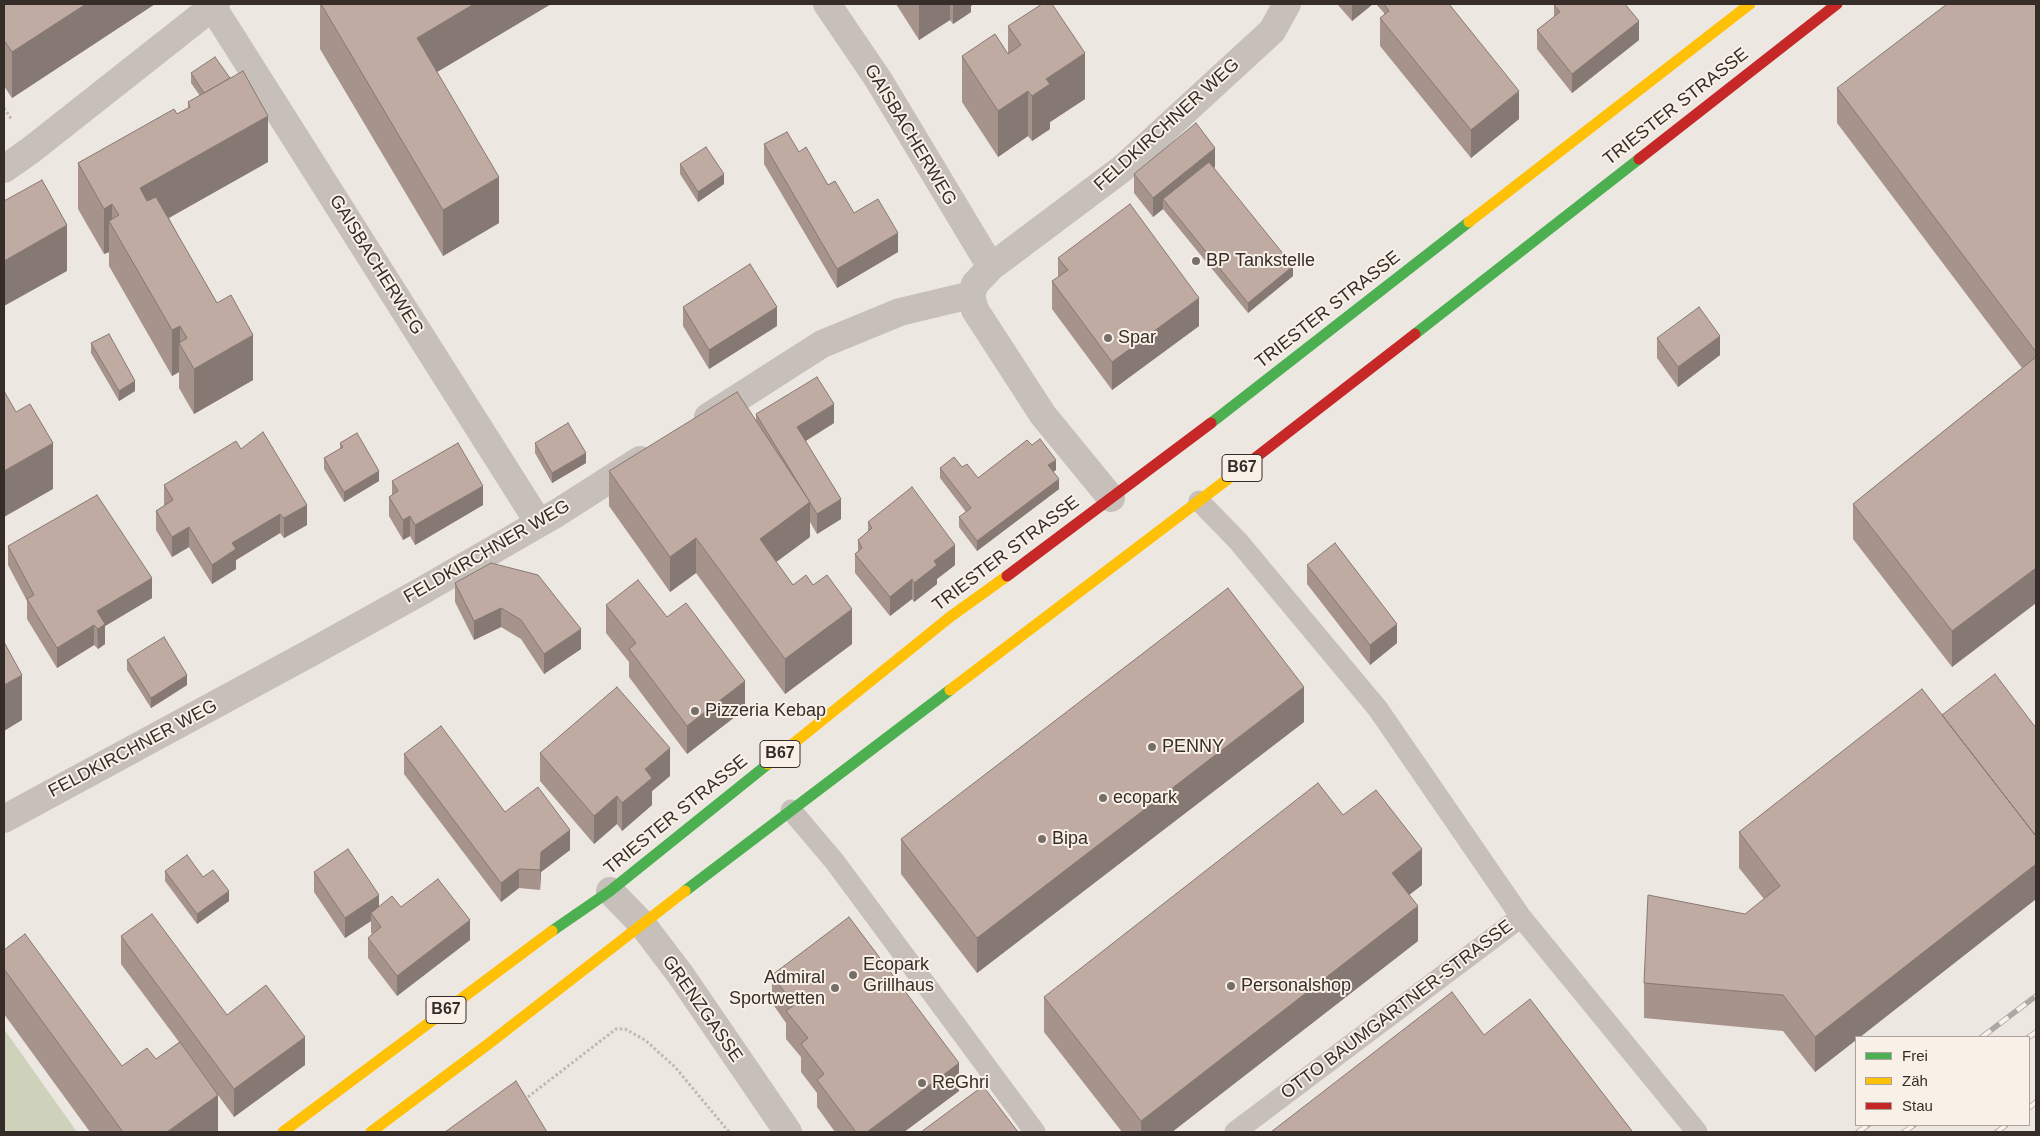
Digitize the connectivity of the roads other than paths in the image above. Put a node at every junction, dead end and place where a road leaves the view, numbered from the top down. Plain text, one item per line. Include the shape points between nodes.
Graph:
1 (827, 4) edge
2 (1287, 4) edge
3 (1750, 4) edge
4 (1836, 4) edge
5 (214, 5) edge
6 (4, 168) edge
7 (992, 267) junction
8 (971, 295) junction
9 (690, 428) edge
10 (665, 444) edge
11 (1111, 498) junction
12 (1199, 501) junction
13 (539, 523) junction
14 (791, 810) junction
15 (4, 819) edge
16 (610, 891) junction
17 (1521, 917) junction
18 (642, 924) junction
19 (283, 1132) edge
20 (371, 1132) edge
21 (788, 1132) edge
22 (1035, 1132) edge
23 (1235, 1132) edge
24 (1697, 1132) edge

1 - 7 street, GAISBACHERWEG via 878,80
2 - 7 street, FELDKIRCHNER WEG via 1272,31 1123,168
3 - 11 main road, TRIESTER STRASSE / B67
4 - 12 main road, TRIESTER STRASSE / B67
5 - 6 street, GAISBACHERWEG
5 - 13 street, GAISBACHERWEG
7 - 8 street, FELDKIRCHNER WEG via 975,284
8 - 9 street via 900,312 822,344
8 - 11 street via 975,310 1043,415
10 - 13 street, FELDKIRCHNER WEG
11 - 16 main road, TRIESTER STRASSE / B67 via 950,617
12 - 14 main road, TRIESTER STRASSE / B67
12 - 17 lane, OTTO BAUMGARTNER-STRASSE via 1238,541 1378,709
13 - 15 street, FELDKIRCHNER WEG via 312,652
14 - 18 main road, TRIESTER STRASSE / B67
14 - 22 lane via 835,862
16 - 18 street, GRENZGASSE
16 - 19 main road, TRIESTER STRASSE / B67 via 546,935
17 - 23 lane, OTTO BAUMGARTNER-STRASSE
17 - 24 lane
18 - 20 main road, TRIESTER STRASSE / B67
18 - 21 street, GRENZGASSE

